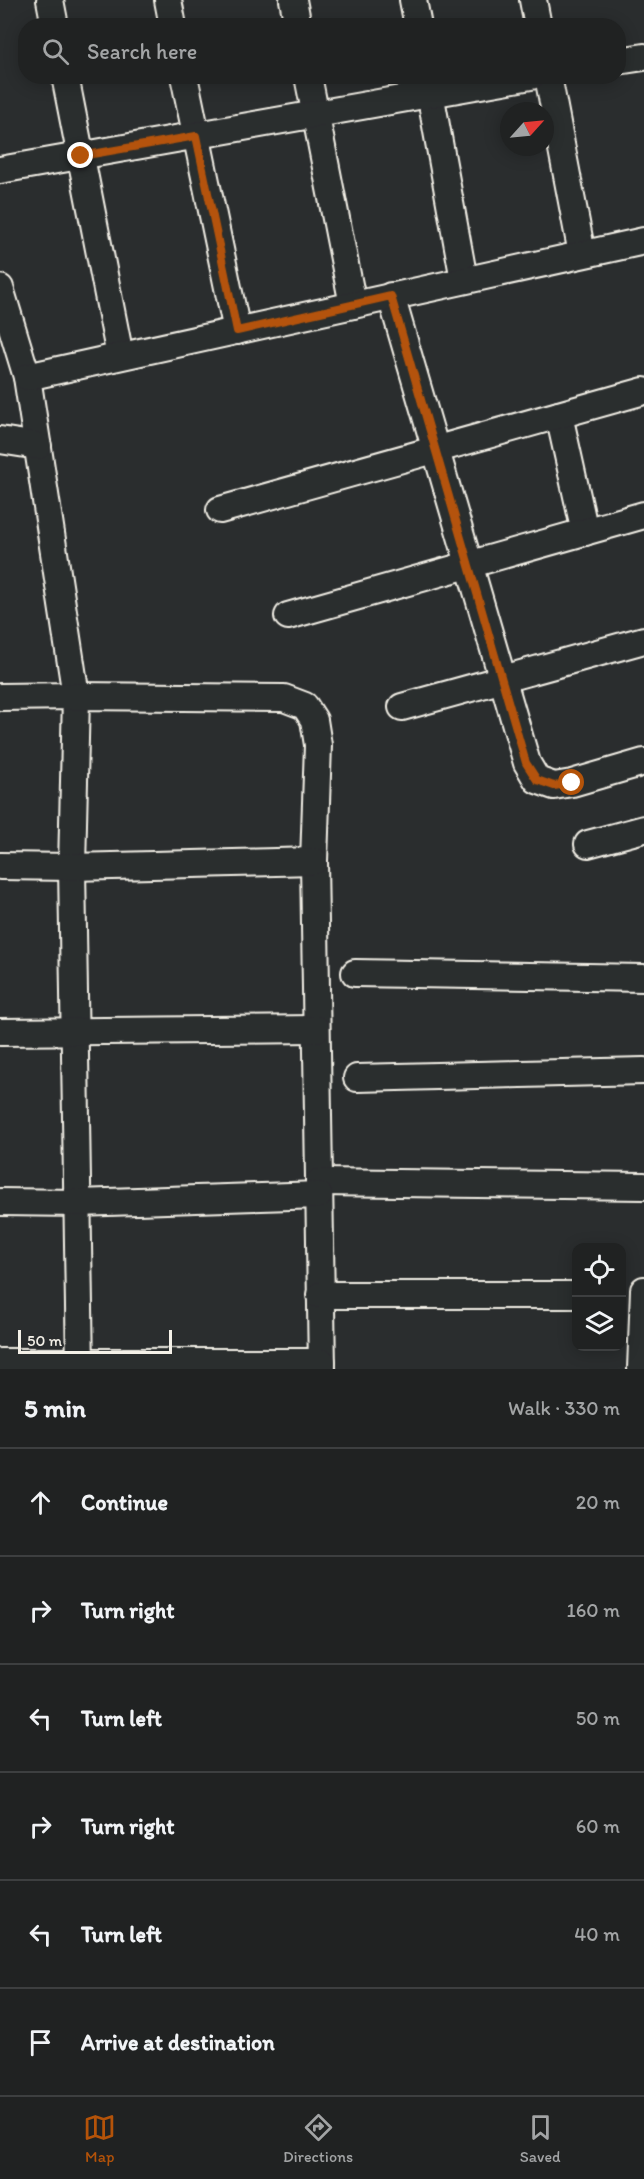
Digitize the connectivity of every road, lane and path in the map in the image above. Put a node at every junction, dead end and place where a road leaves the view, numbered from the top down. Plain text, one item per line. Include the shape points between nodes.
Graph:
1 (50, 0) edge
2 (168, 0) edge
3 (293, 0) edge
4 (413, 0) edge
5 (533, 0) edge
6 (53, 18) edge
7 (171, 18) edge
8 (296, 18) edge
9 (416, 18) edge
10 (536, 18) edge
11 (644, 57) edge
12 (626, 60) edge
13 (67, 84) edge
14 (186, 84) edge
15 (310, 84) edge
16 (550, 84) edge
17 (429, 85) edge
18 (316, 115) junction
19 (196, 136) junction
20 (81, 156) junction
21 (0, 170) edge
22 (644, 241) edge
23 (582, 254) junction
24 (464, 280) junction
25 (0, 288) edge
26 (391, 296) junction
27 (354, 305) junction
28 (237, 331) junction
29 (120, 356) junction
30 (27, 377) junction
31 (644, 391) edge
32 (559, 415) junction
33 (0, 440) edge
34 (38, 446) junction
35 (436, 449) junction
36 (220, 510) dead end
37 (644, 515) edge
38 (585, 532) junction
39 (469, 565) junction
40 (288, 616) dead end
41 (644, 640) edge
42 (502, 679) junction
43 (76, 696) junction
44 (0, 697) edge
45 (402, 707) dead end
46 (644, 762) edge
47 (644, 829) edge
48 (588, 844) dead end
49 (314, 861) junction
50 (0, 866) edge
51 (72, 867) junction
52 (355, 973) dead end
53 (644, 978) edge
54 (316, 1029) junction
55 (0, 1032) edge
56 (74, 1032) junction
57 (644, 1071) edge
58 (357, 1078) dead end
59 (644, 1186) edge
60 (319, 1189) junction
61 (0, 1202) edge
62 (78, 1203) junction
63 (636, 1294) edge
64 (320, 1295) junction
65 (572, 1295) edge
66 (0, 1362) edge
67 (80, 1365) edge
68 (322, 1366) edge
69 (641, 1369) edge

1 - 6 street
2 - 7 street
3 - 8 street
4 - 9 street
5 - 10 street
11 - 12 street
13 - 20 street
14 - 19 street
15 - 18 street
16 - 23 street
17 - 18 street
17 - 24 street
18 - 19 street
18 - 27 street
19 - 20 street
19 - 28 street
20 - 21 street
20 - 29 street
22 - 23 street
23 - 24 street
24 - 26 street
25 - 30 street
26 - 27 street
26 - 35 street
27 - 28 street
28 - 29 street
29 - 30 street
30 - 34 street
31 - 32 street
32 - 35 street
32 - 38 street
33 - 34 street
34 - 43 street
35 - 36 street
35 - 39 street
37 - 38 street
38 - 39 street
39 - 40 street
39 - 42 street
41 - 42 street
42 - 45 street
42 - 46 street via 526,763 537,780 554,786 572,783
43 - 44 street
43 - 49 street via 284,698 304,706 314,720 318,745
43 - 51 street
47 - 48 street
49 - 51 street
49 - 54 street
50 - 51 street
51 - 56 street
52 - 53 street
54 - 56 street
54 - 60 street
55 - 56 street
56 - 62 street
57 - 58 street
59 - 60 street
60 - 62 street
60 - 64 street
61 - 62 street
62 - 67 street
63 - 69 street
64 - 65 street
64 - 68 street
66 - 67 street
67 - 68 street

